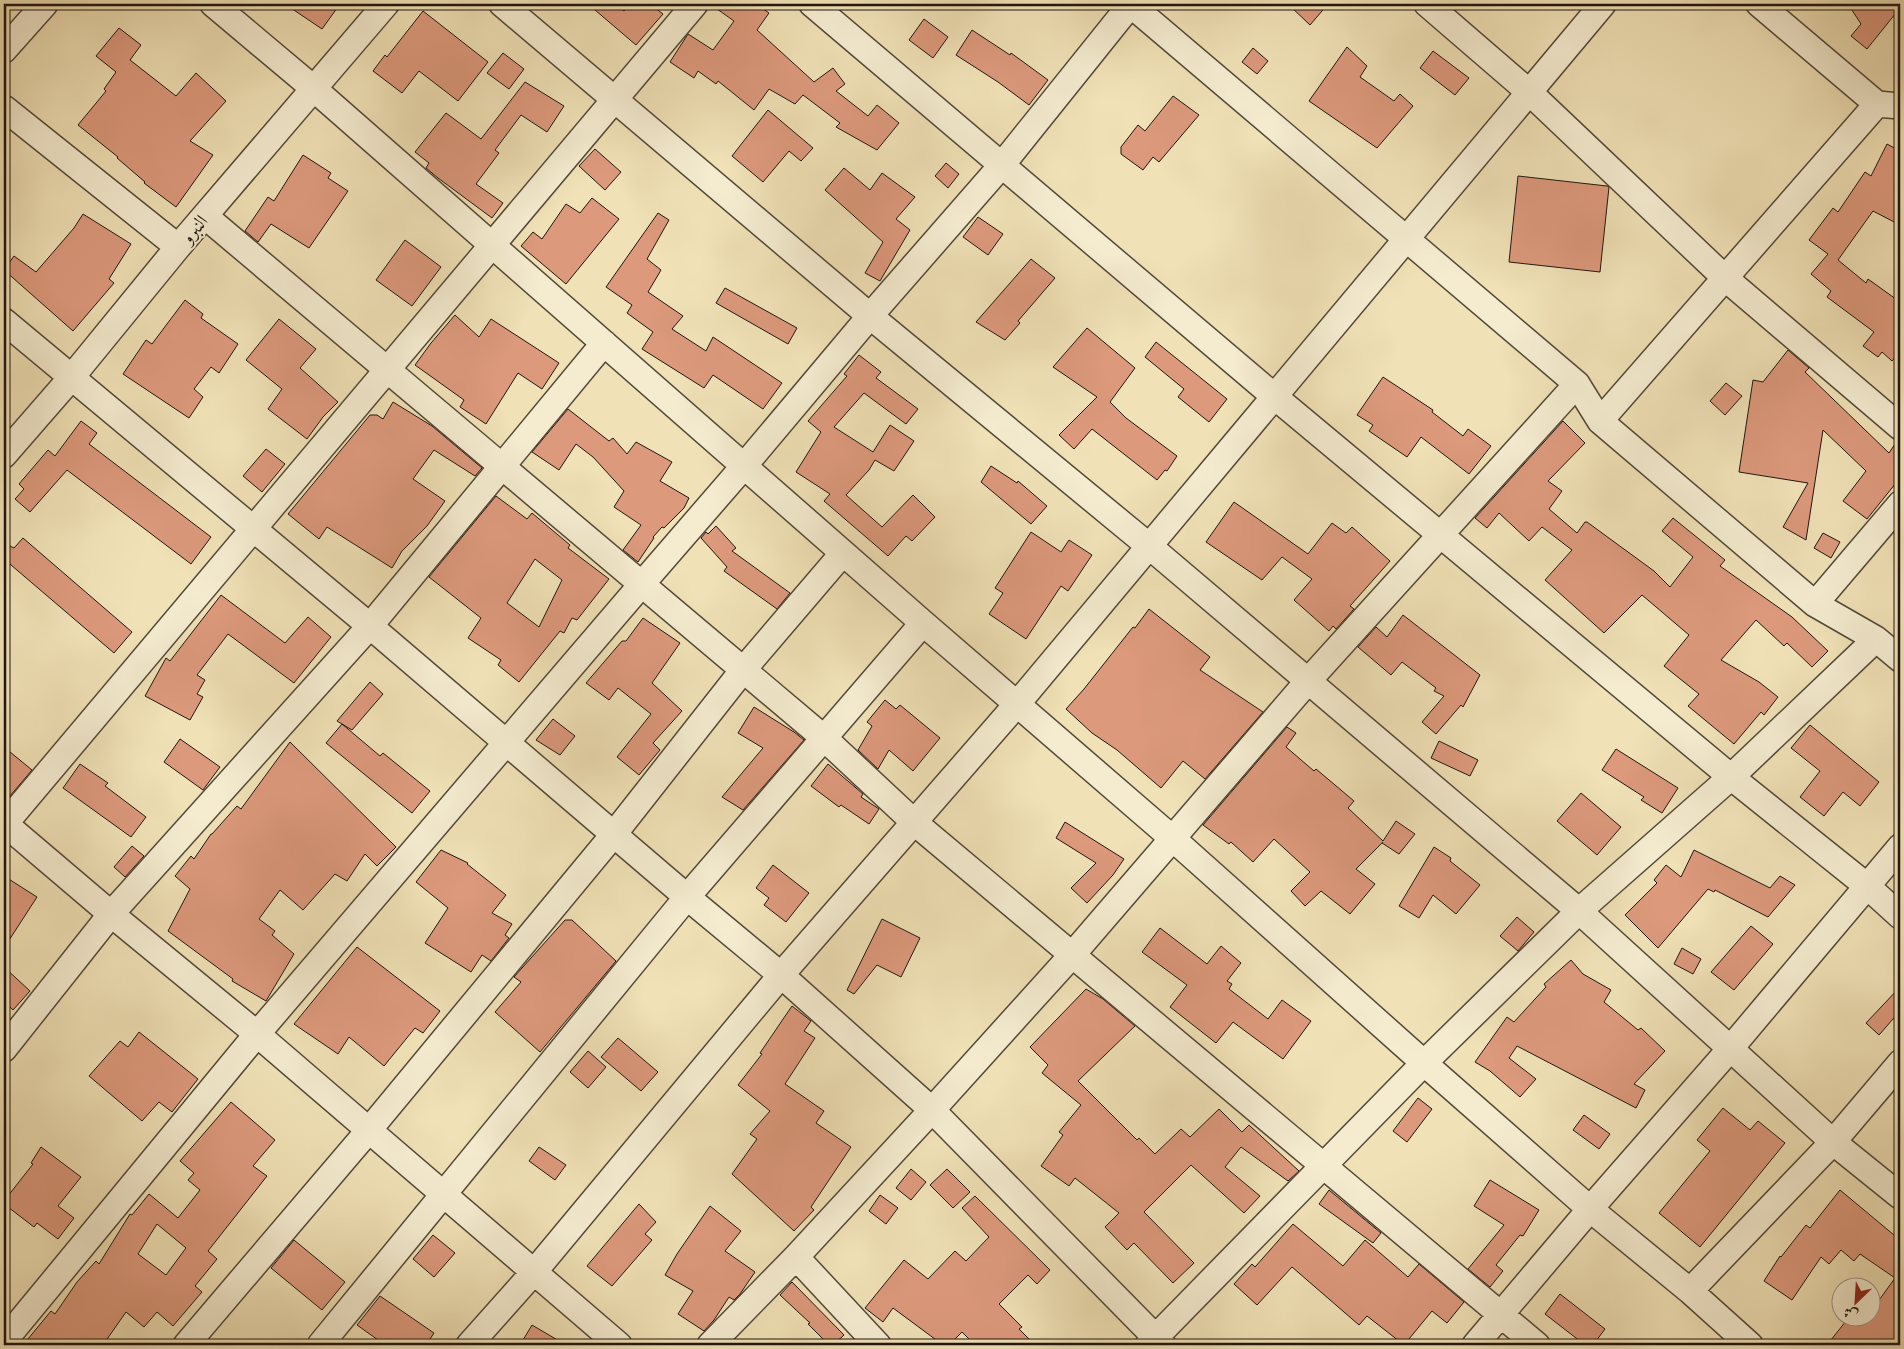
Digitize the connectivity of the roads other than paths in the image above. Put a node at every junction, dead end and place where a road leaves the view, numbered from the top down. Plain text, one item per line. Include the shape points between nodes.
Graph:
1 (45, 4) edge
2 (213, 4) edge
3 (386, 4) edge
4 (502, 4) edge
5 (695, 4) edge
6 (812, 4) edge
7 (1131, 4) edge
8 (1426, 4) edge
9 (1603, 4) edge
10 (1760, 4) edge
11 (4, 50) edge
12 (313, 88) junction
13 (1529, 92) junction
14 (615, 99) junction
15 (1889, 105) edge
16 (4, 108) edge
17 (1001, 166) junction
18 (205, 216) junction
19 (1408, 239) junction
20 (492, 245) junction
21 (178, 247) junction
22 (1725, 278) junction
23 (870, 316) junction
24 (4, 321) edge
25 (604, 343) junction
26 (387, 370) junction
27 (71, 378) junction
28 (1577, 384) junction
29 (1275, 397) junction
30 (1600, 421) junction
31 (1900, 427) edge
32 (4, 456) edge
33 (502, 466) junction
34 (744, 466) junction
35 (1900, 504) edge
36 (254, 528) junction
37 (1441, 535) junction
38 (1149, 546) junction
39 (843, 552) junction
40 (641, 584) junction
41 (1815, 604) junction
42 (923, 623) junction
43 (370, 626) junction
44 (1876, 639) junction
45 (1900, 659) edge
46 (743, 670) junction
47 (1308, 681) junction
48 (1017, 704) junction
49 (824, 738) junction
50 (507, 743) junction
51 (1731, 777) junction
52 (915, 823) junction
53 (4, 824) edge
54 (614, 834) junction
55 (1172, 838) junction
56 (1900, 846) edge
57 (1866, 886) junction
58 (687, 898) junction
59 (1579, 911) junction
60 (111, 914) junction
61 (1900, 916) edge
62 (1073, 954) junction
63 (781, 975) junction
64 (257, 1034) junction
65 (4, 1049) edge
66 (1730, 1049) junction
67 (1424, 1063) junction
68 (1900, 1063) edge
69 (932, 1110) junction
70 (369, 1130) junction
71 (1833, 1142) junction
72 (1324, 1165) junction
73 (444, 1196) junction
74 (1900, 1196) edge
75 (1590, 1209) junction
76 (796, 1258) junction
77 (534, 1272) junction
78 (1690, 1292) junction
79 (1502, 1315) junction
80 (4, 1341) edge
81 (1735, 1341) edge
82 (1155, 1343) edge
83 (186, 1345) edge
84 (320, 1345) edge
85 (469, 1345) edge
86 (619, 1345) edge
87 (710, 1345) edge
88 (878, 1345) edge
89 (1475, 1345) edge
90 (1537, 1345) edge

1 - 11 street
2 - 12 street
3 - 12 street, النبرو
4 - 14 street
5 - 14 street
6 - 17 street
7 - 17 street
7 - 19 street
8 - 13 street
9 - 13 street
10 - 15 street
12 - 18 street, النبرو
12 - 20 street
13 - 19 street
13 - 22 street
14 - 20 street
14 - 23 street
15 - 22 street
16 - 21 street
17 - 23 street
17 - 29 street
18 - 21 street, النبرو
18 - 26 street
19 - 28 street
19 - 29 street
20 - 25 street
20 - 26 street
21 - 27 street, النبرو
22 - 30 street
22 - 31 street
23 - 34 street
23 - 38 street
24 - 27 street
25 - 33 street
25 - 34 street
26 - 33 street
26 - 36 street
27 - 32 street, النبرو
27 - 36 street
28 - 30 street
28 - 37 street
29 - 37 street
29 - 38 street
30 - 41 street
33 - 40 street
33 - 43 street
34 - 39 street
34 - 40 street
35 - 41 street
36 - 43 street
36 - 53 street
37 - 47 street
37 - 51 street
38 - 47 street
38 - 48 street
39 - 42 street
39 - 46 street
40 - 46 street
40 - 50 street
41 - 44 street
42 - 48 street
42 - 49 street
43 - 50 street
43 - 60 street
44 - 45 street
44 - 51 street
46 - 49 street
46 - 54 street
47 - 55 street
47 - 59 street
48 - 52 street
48 - 55 street
49 - 52 street
49 - 58 street
50 - 54 street
50 - 64 street
51 - 57 street
51 - 59 street
52 - 62 street
52 - 63 street
53 - 60 street
54 - 58 street
54 - 70 street
55 - 62 street
55 - 67 street
56 - 57 street
57 - 61 street
57 - 66 street
58 - 63 street
58 - 73 street
59 - 66 street
59 - 67 street
60 - 64 street
60 - 65 street
62 - 69 street
62 - 72 street
63 - 69 street
63 - 77 street
64 - 70 street
64 - 80 street
66 - 71 street
66 - 75 street
67 - 72 street
67 - 75 street
68 - 71 street
69 - 76 street
69 - 82 street
70 - 73 street
70 - 83 street
71 - 74 street
71 - 78 street
72 - 79 street
72 - 82 street
73 - 77 street
73 - 84 street
75 - 78 street
75 - 79 street
76 - 87 street
76 - 88 street
77 - 85 street
77 - 86 street
78 - 81 street
79 - 89 street
79 - 90 street

